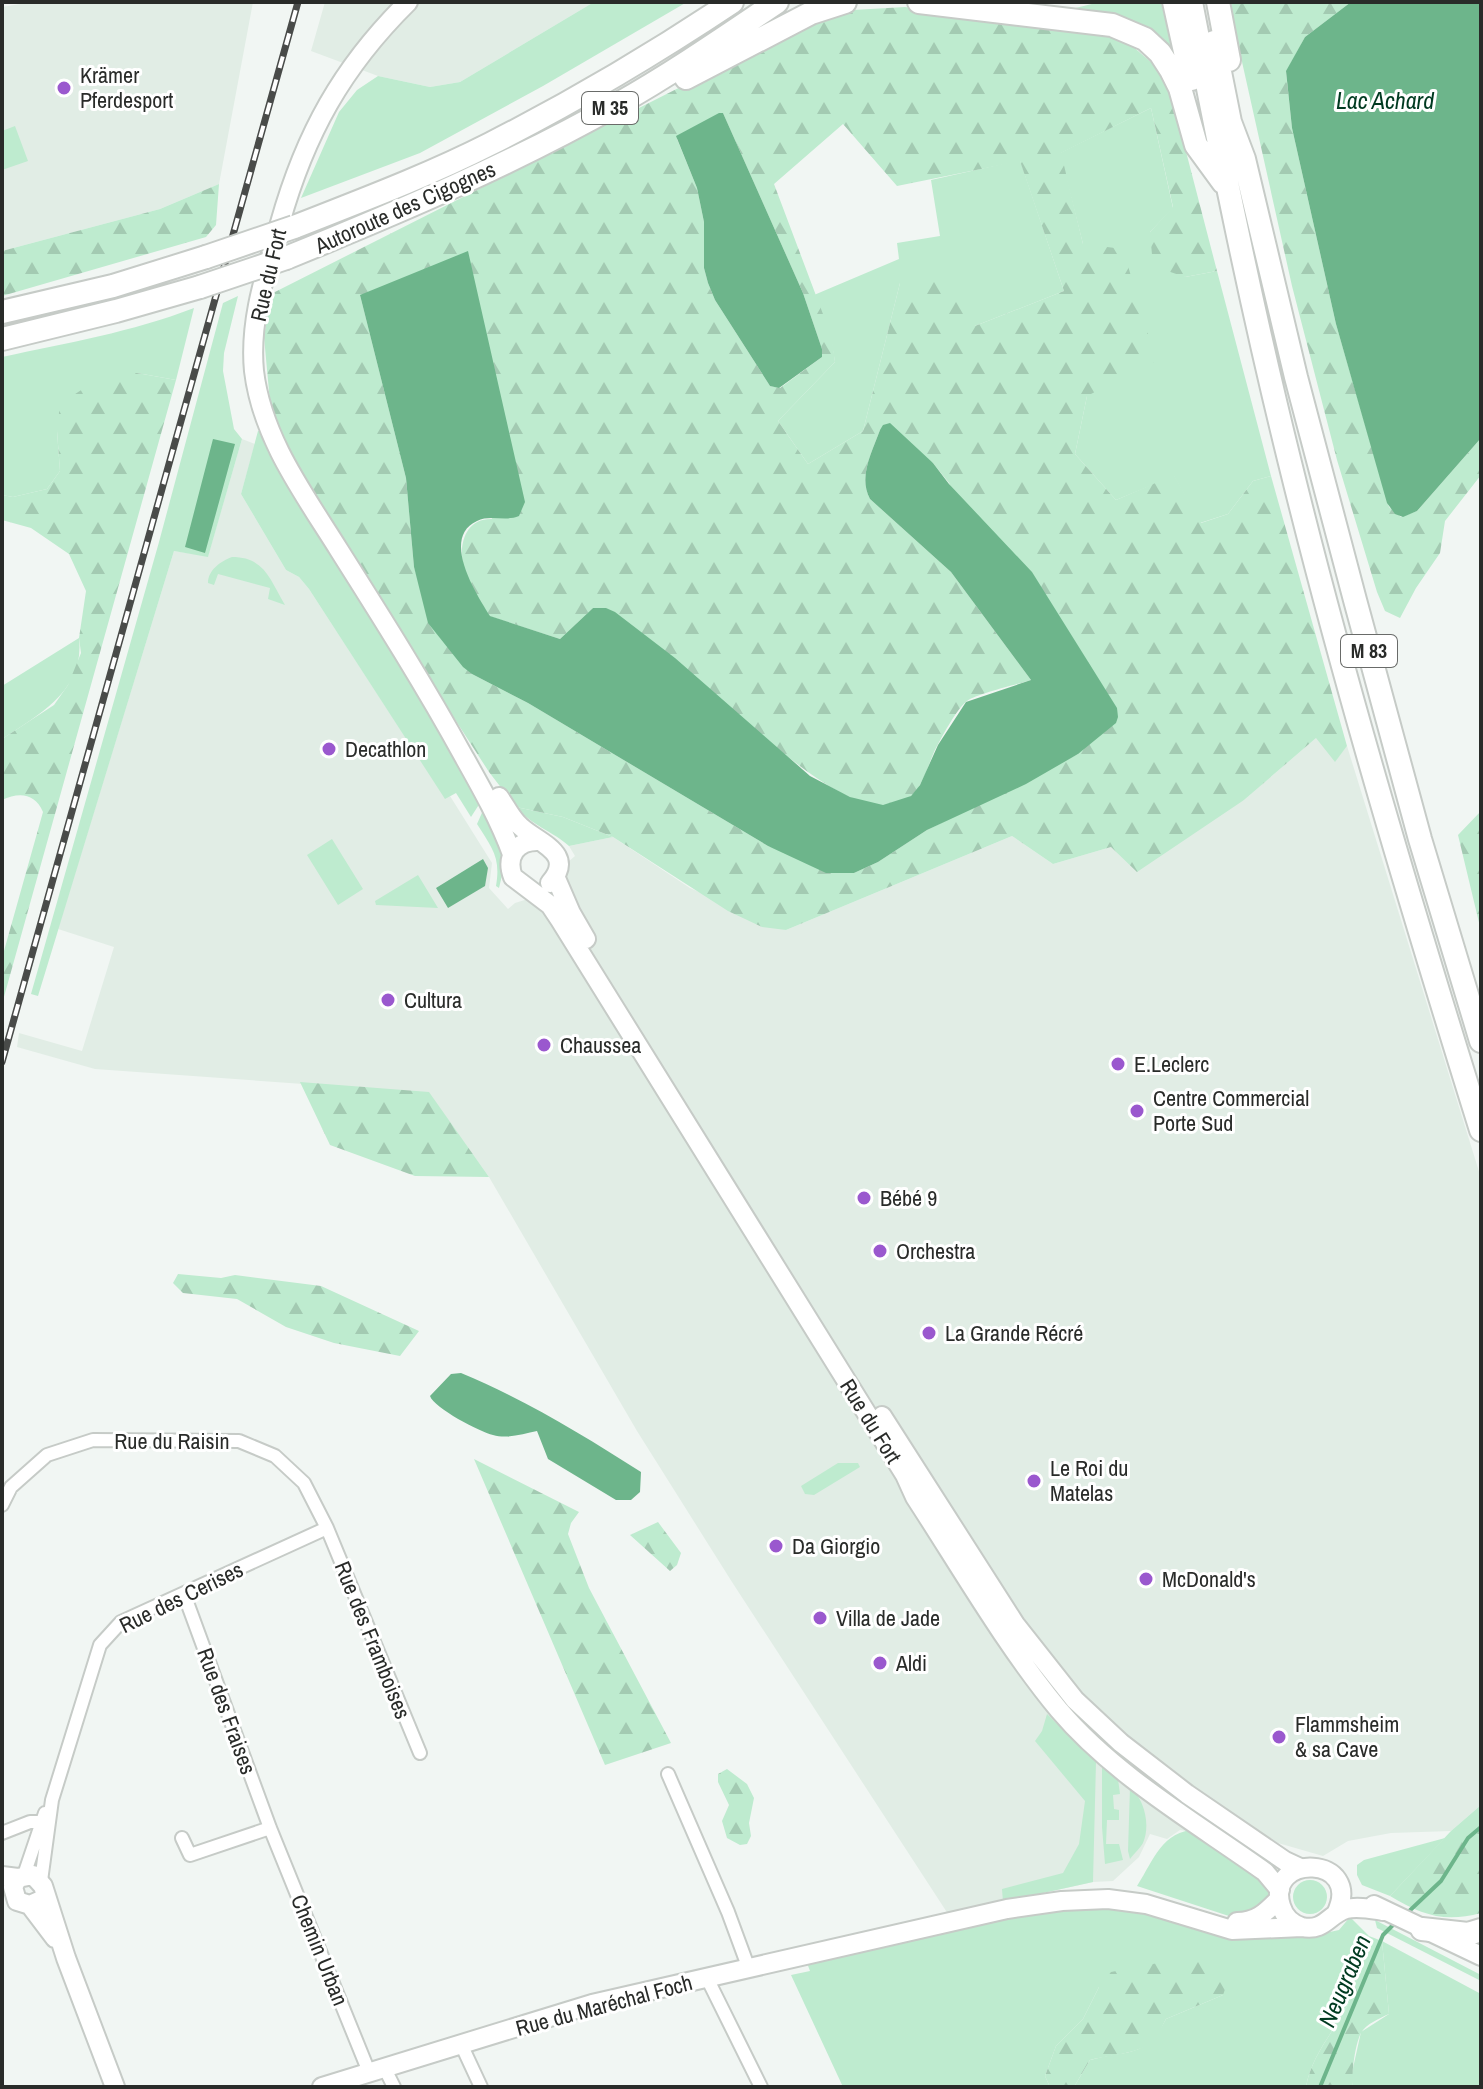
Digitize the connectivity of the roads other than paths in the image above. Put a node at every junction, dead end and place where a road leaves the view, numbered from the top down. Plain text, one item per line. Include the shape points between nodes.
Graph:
1 (408, 2) edge
2 (732, 2) edge
3 (777, 2) edge
4 (845, 2) edge
5 (919, 2) edge
6 (1174, 2) edge
7 (1191, 2) edge
8 (1206, 2) edge
9 (1218, 2) edge
10 (1244, 159) junction
11 (1210, 167) junction
12 (1227, 186) junction
13 (433, 197) junction
14 (2, 312) edge
15 (2, 339) edge
16 (448, 727) junction
17 (539, 841) junction
18 (512, 854) junction
19 (555, 876) junction
20 (532, 889) junction
21 (1481, 1041) edge
22 (1481, 1130) edge
23 (2, 1505) edge
24 (327, 1528) junction
25 (184, 1594) junction
26 (420, 1753) dead end
27 (668, 1774) dead end
28 (52, 1800) junction
29 (41, 1822) junction
30 (270, 1828) junction
31 (2, 1833) edge
32 (182, 1838) dead end
33 (1300, 1868) junction
34 (22, 1886) edge
35 (1340, 1886) junction
36 (1280, 1894) junction
37 (1007, 1909) junction
38 (1383, 1911) junction
39 (1336, 1914) junction
40 (1415, 1926) junction
41 (1302, 1927) junction
42 (1481, 1930) edge
43 (1481, 1956) edge
44 (1481, 1966) edge
45 (749, 1969) junction
46 (707, 1978) junction
47 (461, 2044) junction
48 (377, 2069) junction
49 (115, 2087) edge
50 (322, 2087) edge
51 (394, 2087) edge
52 (481, 2087) edge
53 (761, 2087) edge

1 - 16 main road, Rue du Fort via 337,87 301,159 261,289 254,363 264,417 293,477
2 - 14 highway, Autoroute des Cigognes / M 35, bridge via 588,91 489,145 388,190 206,257
3 - 13 highway, Autoroute des Cigognes / M 35 via 619,103
4 - 13 highway via 798,19 474,189
5 - 11 highway via 1112,25 1145,39 1171,70 1196,145
6 - 11 highway
7 - 12 highway
8 - 10 highway via 1230,122
9 - 10 highway
10 - 21 highway, M 83 via 1359,615
11 - 12 highway
12 - 22 highway, M 83 via 1324,596
13 - 15 highway, Autoroute des Cigognes / M 35, bridge via 200,287
16 - 17 main road, Rue du Fort via 517,824
16 - 18 main road, Rue du Fort via 492,805
17 - 18 main road via 523,843
17 - 19 main road, Rue du Fort via 557,856
18 - 20 main road, Rue du Fort via 513,877
19 - 20 main road via 546,886
19 - 33 main road, Rue du Fort via 604,968 1015,1624 1075,1700 1121,1743
20 - 36 main road, Rue du Fort via 560,920 915,1497 1060,1711 1107,1757 1265,1872
23 - 24 street, Rue du Raisin via 11,1487 47,1455 93,1440 239,1441 275,1456 304,1483
24 - 25 street, Rue des Cerises
24 - 26 street, Rue des Framboises
25 - 28 street, Rue des Cerises via 121,1622 100,1645
25 - 30 street, Rue des Fraises
27 - 45 street
28 - 29 street, Rue des Cerises
28 - 34 street, Rue des Cerises
29 - 31 street
29 - 34 street, Rue des Cerises
30 - 32 street via 190,1855
30 - 48 street, Chemin Urban
33 - 35 main road, Rue du Fort via 1328,1871
33 - 36 main road via 1284,1880
34 - 49 main road via 60,1933
35 - 38 main road, Rue du Fort
35 - 39 main road
36 - 37 main road, Rue du Maréchal Foch via 1260,1917 1240,1923 1116,1887 1077,1888
36 - 41 main road, Rue du Fort via 1286,1916
37 - 41 main road, Rue du Maréchal Foch via 1108,1899 1232,1930
37 - 45 main road, Rue du Maréchal Foch
38 - 39 main road, Rue du Fort via 1354,1908
38 - 40 main road, Rue du Fort
39 - 41 main road, Rue du Fort via 1321,1926
40 - 42 highway via 1468,1934
40 - 43 main road, Rue du Fort
40 - 44 main road, Rue du Fort
45 - 46 main road, Rue du Maréchal Foch
46 - 47 main road, Rue du Maréchal Foch via 592,2004
46 - 53 street
47 - 48 main road, Rue du Maréchal Foch
47 - 52 street
48 - 50 main road, Rue du Maréchal Foch
48 - 51 street, Chemin Urban

